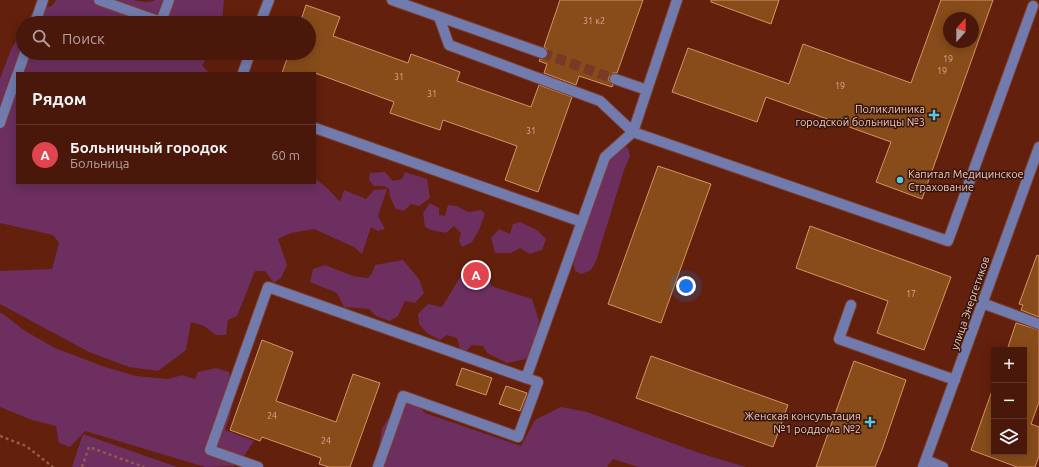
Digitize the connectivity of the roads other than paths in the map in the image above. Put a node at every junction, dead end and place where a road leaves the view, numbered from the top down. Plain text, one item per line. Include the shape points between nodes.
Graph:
1 (44, 0) edge
2 (99, 0) edge
3 (168, 0) edge
4 (269, 0) edge
5 (392, 0) edge
6 (677, 0) edge
7 (1033, 6) dead end
8 (38, 16) edge
9 (144, 16) edge
10 (163, 16) edge
11 (263, 16) edge
12 (440, 17) junction
13 (542, 53) tunnel mouth
14 (22, 60) edge
15 (248, 60) edge
16 (18, 72) edge
17 (243, 72) edge
18 (16, 77) edge
19 (615, 79) tunnel mouth
20 (647, 90) junction
21 (0, 123) edge
22 (316, 128) edge
23 (633, 132) junction
24 (1039, 147) edge
25 (582, 222) junction
26 (982, 303) junction
27 (851, 305) dead end
28 (1039, 324) edge
29 (526, 378) junction
30 (955, 380) junction
31 (925, 464) edge
32 (258, 467) edge
33 (378, 467) edge
34 (943, 467) edge

1 - 8 street
2 - 9 street
3 - 10 street
4 - 11 street
5 - 12 street
6 - 20 street
7 - 23 street via 948,242
12 - 13 street
12 - 23 street via 449,45 600,100
14 - 16 street
15 - 17 street
18 - 21 street
19 - 20 street
20 - 23 street
22 - 25 street
23 - 25 street via 604,158
24 - 26 street, улица Энергетиков
25 - 29 street
26 - 28 street
26 - 30 street, улица Энергетиков
27 - 30 street via 839,339
29 - 32 street via 268,287 210,450
29 - 33 street via 538,382 518,437 404,396
30 - 31 street, улица Энергетиков
31 - 34 street

